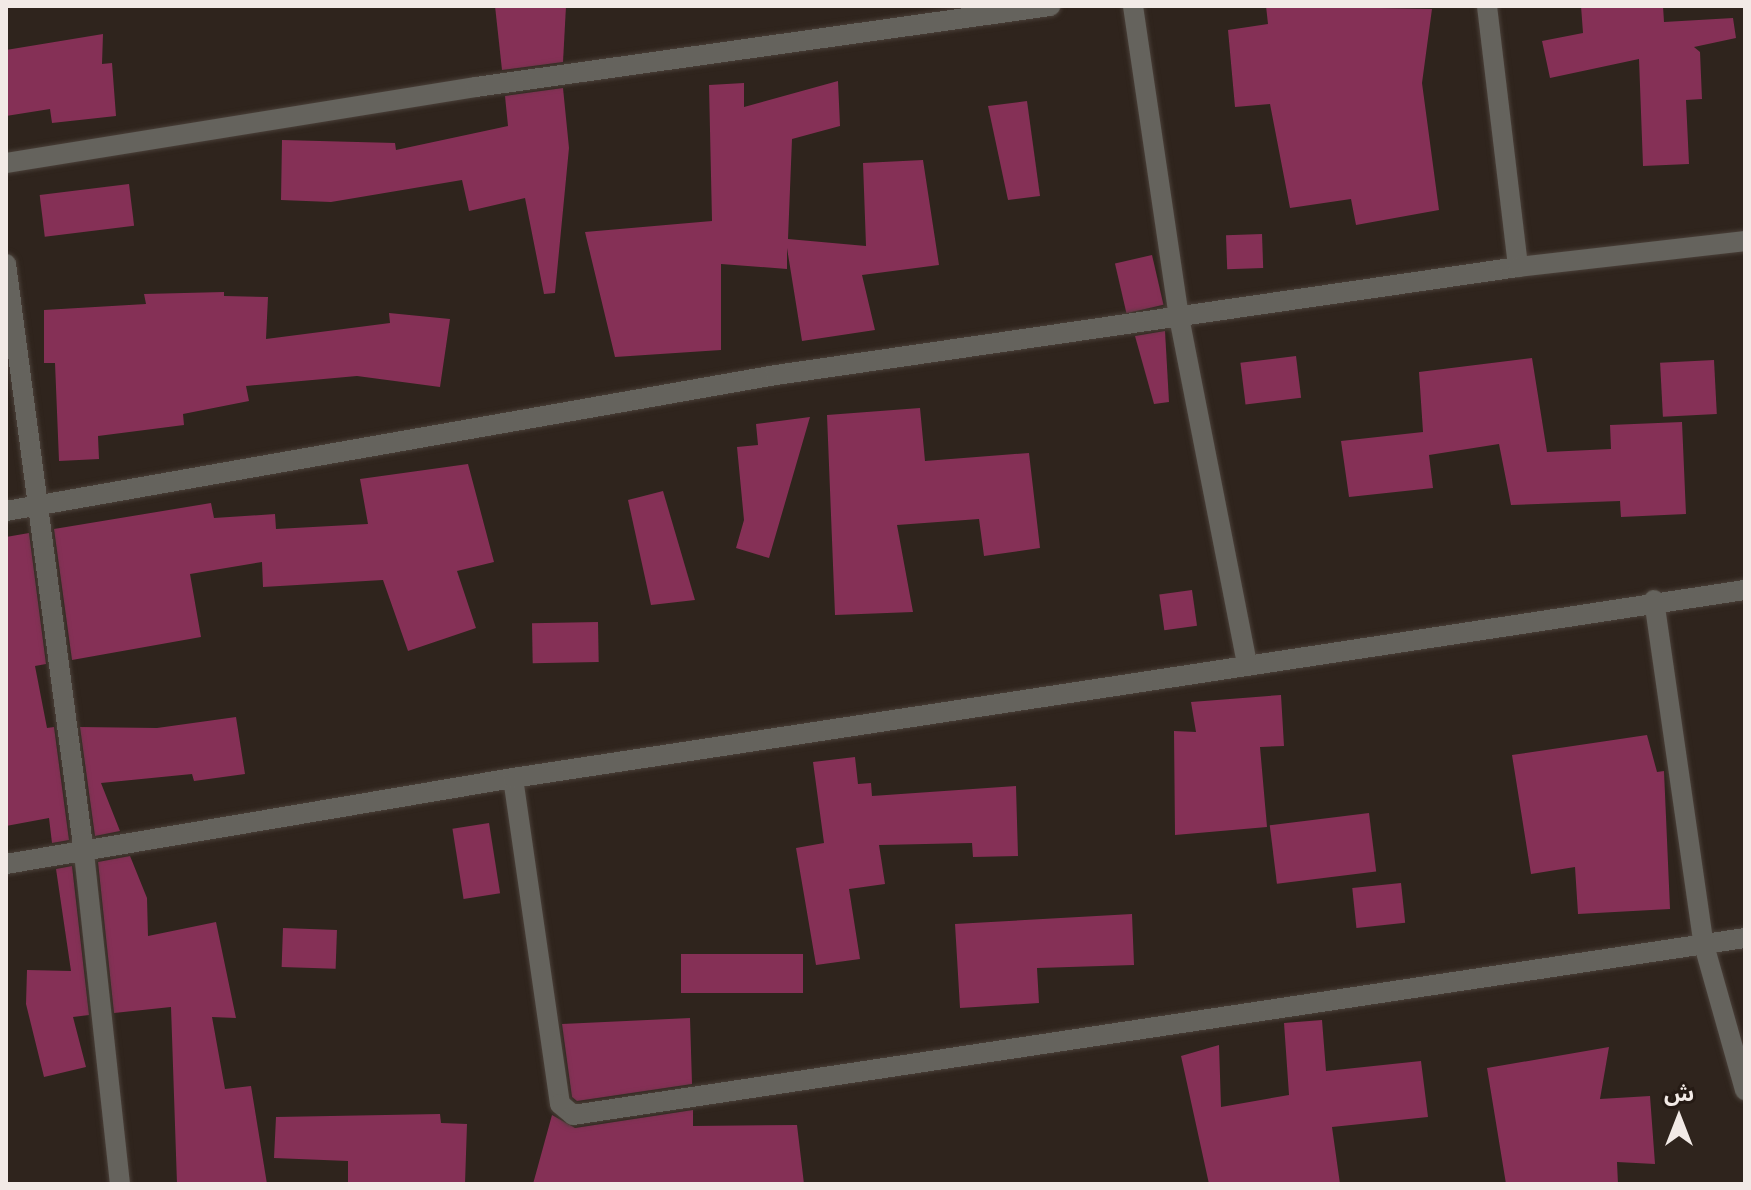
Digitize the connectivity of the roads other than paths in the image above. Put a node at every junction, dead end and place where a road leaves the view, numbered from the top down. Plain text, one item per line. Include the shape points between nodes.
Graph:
1 (1050, 6) edge
2 (1133, 6) edge
3 (1487, 6) edge
4 (6, 163) edge
5 (1745, 241) edge
6 (6, 264) edge
7 (1518, 267) junction
8 (1179, 317) junction
9 (39, 506) junction
10 (6, 511) edge
11 (1745, 590) edge
12 (1654, 600) junction
13 (1247, 663) junction
14 (513, 778) junction
15 (84, 853) junction
16 (6, 864) edge
17 (1745, 938) edge
18 (1704, 945) junction
19 (1745, 1090) edge
20 (120, 1184) edge

1 - 4 street via 476,87
2 - 8 street
3 - 7 street
5 - 7 street
6 - 9 street
7 - 8 street
8 - 9 street via 776,375
8 - 13 street
9 - 10 street
9 - 15 street
11 - 12 street
12 - 13 street
12 - 18 street
13 - 14 street
14 - 15 street
14 - 18 street via 560,1104 573,1115
15 - 16 street
15 - 20 street
17 - 18 street
18 - 19 street

